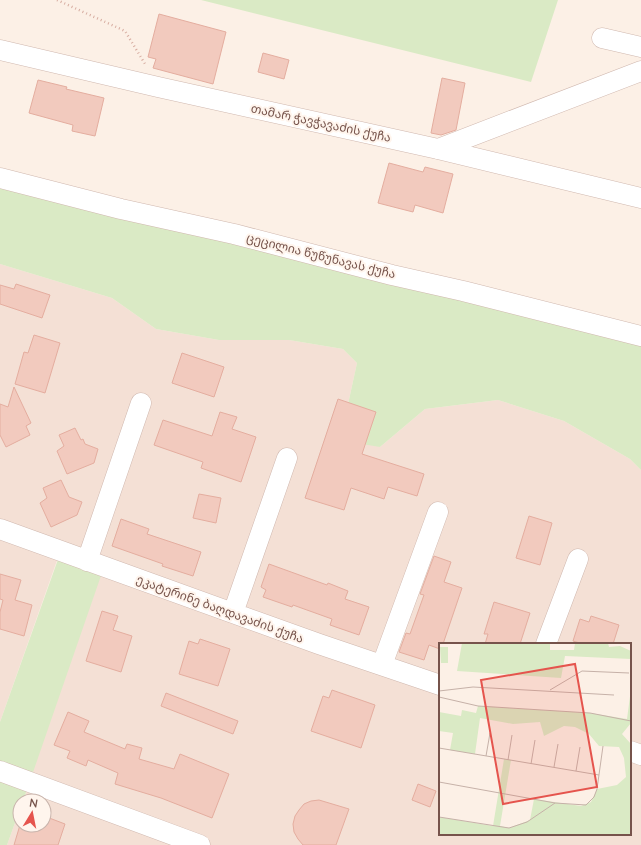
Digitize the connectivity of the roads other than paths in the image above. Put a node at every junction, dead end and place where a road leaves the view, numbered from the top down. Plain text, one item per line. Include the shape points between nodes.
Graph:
1 (602, 38) dead end
2 (641, 48) edge
3 (0, 50) edge
4 (641, 71) edge
5 (438, 149) junction
6 (0, 178) edge
7 (641, 198) edge
8 (641, 336) edge
9 (141, 403) dead end
10 (287, 458) dead end
11 (438, 512) dead end
12 (0, 530) edge
13 (578, 559) dead end
14 (86, 560) junction
15 (233, 613) junction
16 (546, 643) edge
17 (382, 665) junction
18 (439, 685) edge
19 (631, 751) edge
20 (641, 755) edge
21 (0, 770) edge
22 (200, 845) edge

1 - 2 street
3 - 5 street, თამარ ჭავჭავაძის ქუჩა
4 - 5 street
5 - 7 street, თამარ ჭავჭავაძის ქუჩა
6 - 8 street, ცეცილია წუწუნავას ქუჩა
9 - 14 street
10 - 15 street
11 - 17 street
12 - 14 street, ეკატერინე ბაღდავაძის ქუჩა
13 - 16 street
14 - 15 street, ეკატერინე ბაღდავაძის ქუჩა
15 - 17 street, ეკატერინე ბაღდავაძის ქუჩა
17 - 18 street, ეკატერინე ბაღდავაძის ქუჩა
19 - 20 street
21 - 22 street

